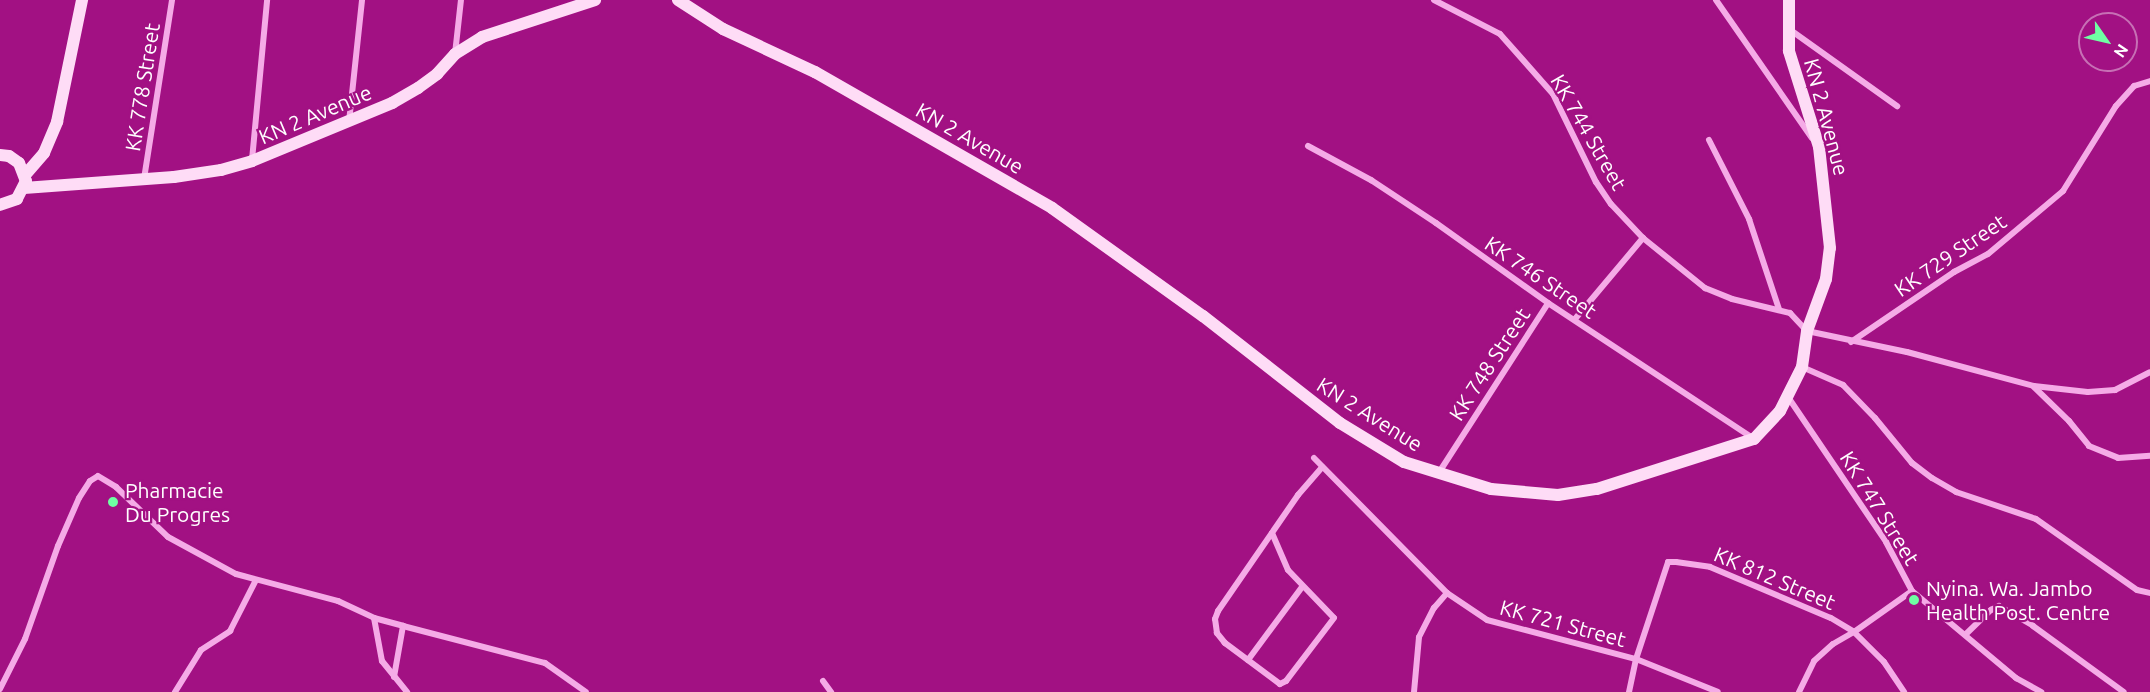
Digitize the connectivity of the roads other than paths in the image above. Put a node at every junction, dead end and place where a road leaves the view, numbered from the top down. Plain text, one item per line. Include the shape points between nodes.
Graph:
1 (82, 0) edge
2 (171, 0) edge
3 (267, 0) edge
4 (362, 0) edge
5 (461, 0) edge
6 (595, 0) edge
7 (678, 0) edge
8 (1434, 0) edge
9 (1716, 0) edge
10 (1789, 0) edge
11 (1788, 29) junction
12 (455, 54) junction
13 (2150, 81) edge
14 (1897, 106) dead end
15 (349, 122) junction
16 (1709, 140) dead end
17 (1308, 146) dead end
18 (1819, 147) junction
19 (0, 155) edge
20 (252, 161) junction
21 (25, 175) junction
22 (144, 179) junction
23 (24, 188) junction
24 (0, 205) edge
25 (1643, 238) junction
26 (1548, 303) junction
27 (1779, 309) junction
28 (1575, 319) junction
29 (1807, 331) junction
30 (1851, 342) junction
31 (1802, 367) junction
32 (2150, 372) edge
33 (2034, 386) junction
34 (1787, 396) junction
35 (1754, 439) junction
36 (2150, 456) edge
37 (1314, 458) dead end
38 (1322, 466) junction
39 (1438, 474) junction
40 (1272, 533) junction
41 (256, 580) junction
42 (1302, 587) junction
43 (1912, 591) junction
44 (1447, 593) junction
45 (2150, 593) edge
46 (374, 618) junction
47 (403, 626) junction
48 (1854, 632) junction
49 (1966, 634) junction
50 (1636, 659) junction
51 (1248, 660) junction
52 (394, 678) junction
53 (822, 681) dead end
54 (0, 689) edge
55 (175, 692) edge
56 (407, 692) edge
57 (586, 692) edge
58 (831, 692) edge
59 (1414, 692) edge
60 (1629, 692) edge
61 (1719, 692) edge
62 (1799, 692) edge
63 (1904, 692) edge
64 (2041, 692) edge
65 (2124, 692) edge

1 - 21 street via 57,122 44,153
2 - 22 street, KK 778 Street
3 - 20 street
4 - 15 street
5 - 12 street
6 - 12 street, KN 2 Avenue via 482,37
7 - 39 street, KN 2 Avenue via 723,29 815,72 1052,208 1203,316 1340,423 1404,462
8 - 25 street, KK 744 Street via 1500,34 1553,94 1596,182
9 - 18 street
10 - 11 street, KN 2 Avenue
11 - 14 street
11 - 18 street, KN 2 Avenue via 1789,51
12 - 15 street, KN 2 Avenue via 418,88
13 - 30 street, KK 729 Street via 2134,86 2116,106 2063,191 2047,205 1988,254 1954,272
15 - 20 street, KN 2 Avenue
16 - 27 street via 1749,219
17 - 26 street, KK 746 Street via 1371,180
18 - 29 street, KN 2 Avenue via 1830,248 1826,279
19 - 21 street via 14,159
20 - 22 street, KN 2 Avenue via 221,170
21 - 23 street
22 - 23 street, KN 2 Avenue
23 - 24 street via 17,199
25 - 27 street, KK 744 Street via 1705,288 1732,299
25 - 28 street
26 - 28 street, KK 746 Street
26 - 39 street, KK 748 Street
27 - 29 street, KK 744 Street via 1790,313
28 - 35 street, KK 746 Street
29 - 30 street
29 - 31 street, KN 2 Avenue
30 - 33 street via 1907,352
31 - 34 street, KN 2 Avenue
31 - 45 street via 1843,385 1912,463 1932,478 1956,492 2036,519 2137,590
32 - 33 street via 2115,390 2088,392
33 - 36 street via 2089,446 2118,458
34 - 35 street, KN 2 Avenue via 1768,427
34 - 43 street, KK 747 Street via 1886,542
35 - 39 street, KN 2 Avenue via 1598,489 1558,495 1491,489
37 - 38 street, KK 721 Street
38 - 40 street
38 - 44 street, KK 721 Street
40 - 42 street via 1279,554
40 - 51 street via 1215,619 1217,633
41 - 46 street via 338,601
41 - 54 street via 209,561 168,537 116,487 98,476 79,498 25,639
41 - 55 street via 230,631 201,650
42 - 51 street
42 - 51 street via 1332,614 1332,622 1283,683
43 - 48 street
43 - 49 street, KK 747 Street
44 - 50 street, KK 721 Street via 1486,620
44 - 59 street via 1419,637
46 - 47 street
46 - 52 street via 382,660
47 - 52 street
47 - 57 street via 545,663
48 - 50 street, KK 812 Street via 1822,614 1719,570 1688,562 1668,562
48 - 62 street via 1814,661
48 - 63 street, KK 812 Street via 1884,662
49 - 64 street, KK 747 Street via 2016,678
49 - 65 street via 1999,606
50 - 60 street, KK 812 Street
50 - 61 street, KK 721 Street
52 - 56 street
53 - 58 street

